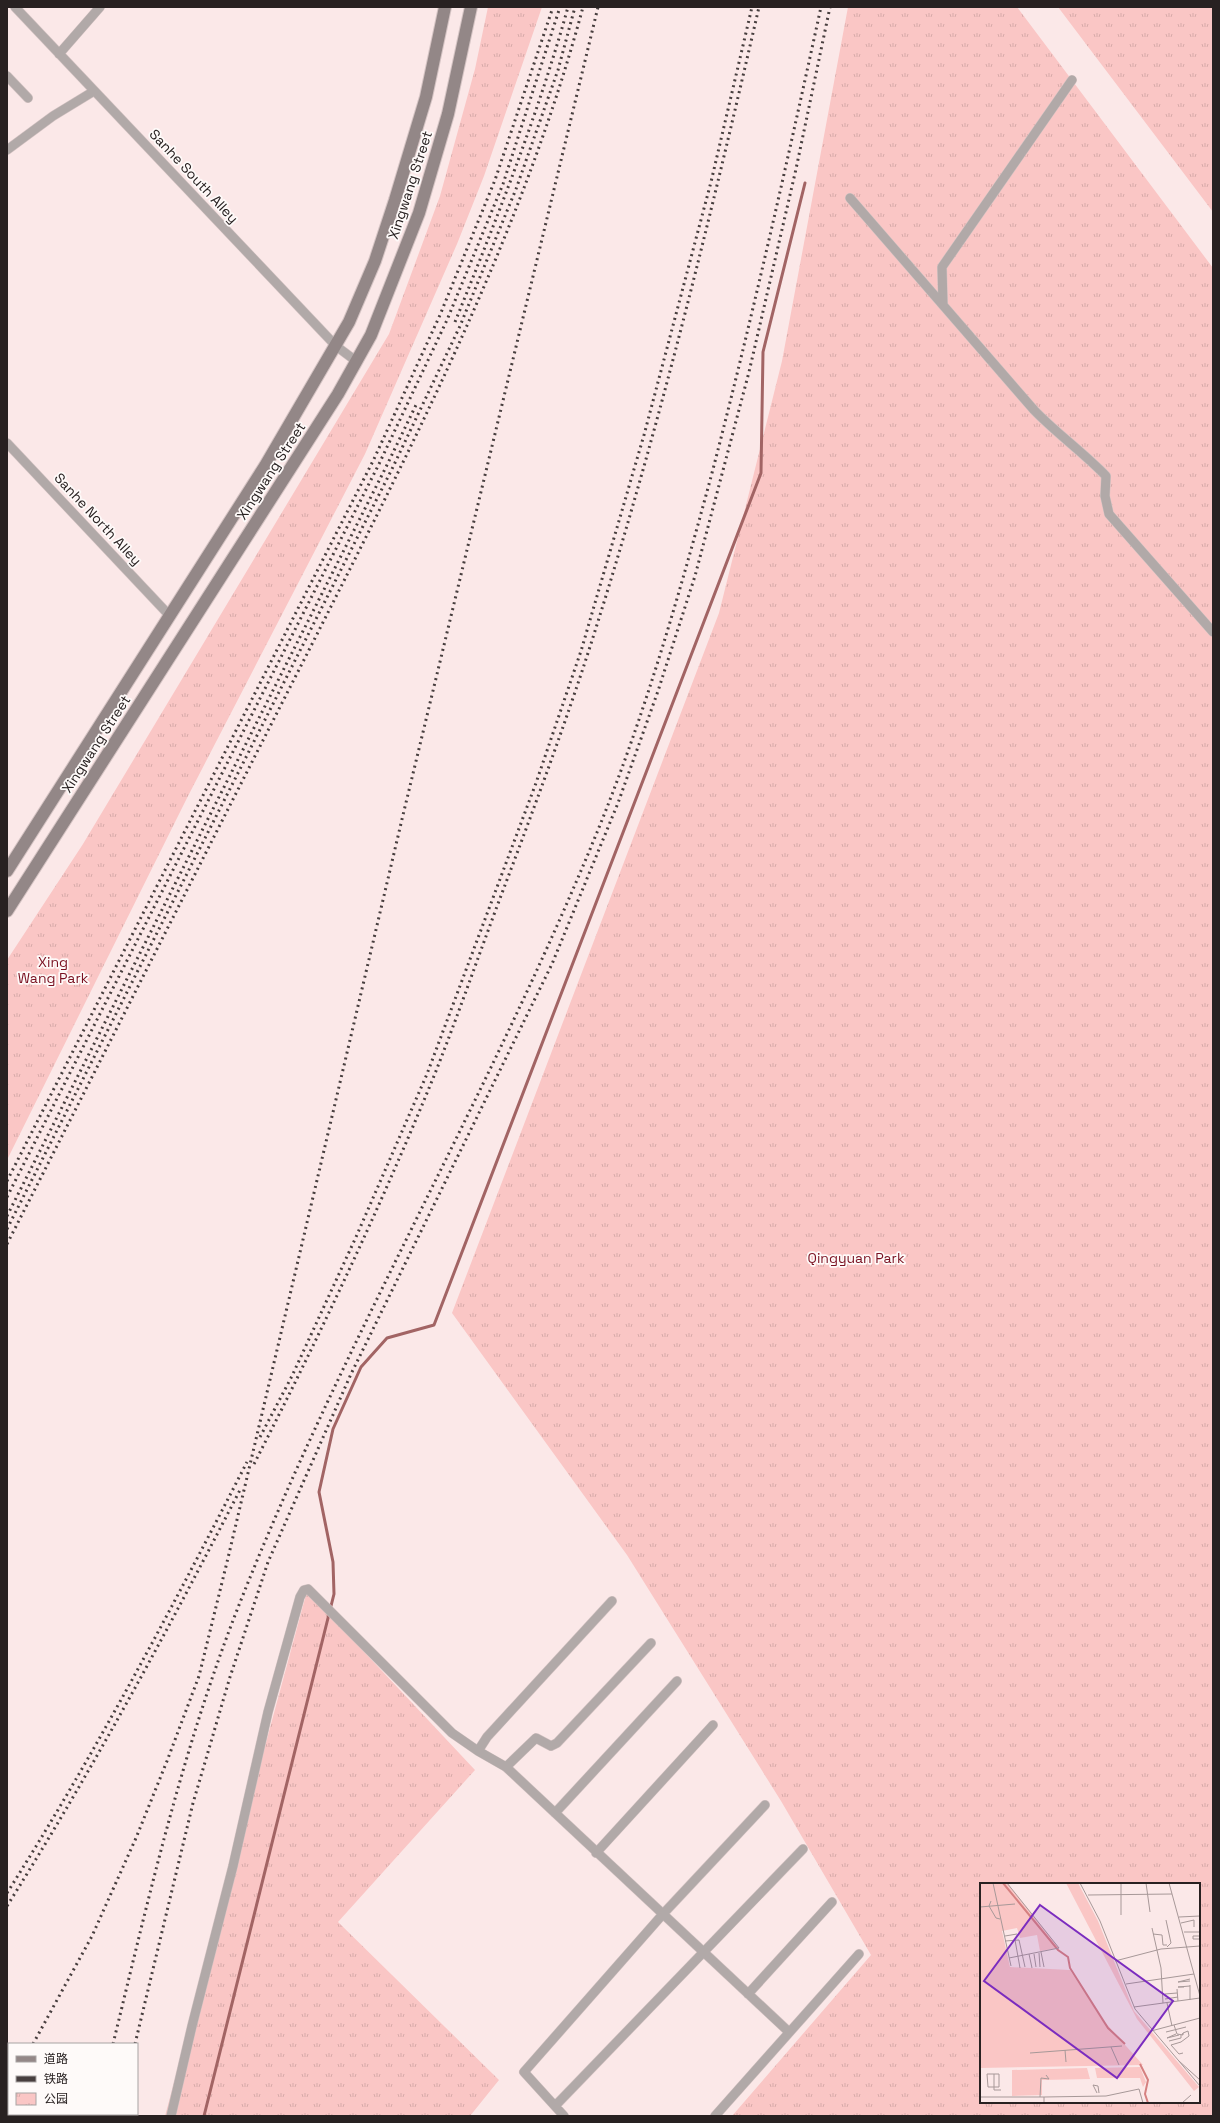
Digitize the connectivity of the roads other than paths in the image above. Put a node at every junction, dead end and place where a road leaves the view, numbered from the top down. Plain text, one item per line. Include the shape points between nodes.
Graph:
1 (14, 7) edge
2 (100, 7) edge
3 (445, 7) edge
4 (471, 7) edge
5 (59, 54) junction
6 (7, 76) edge
7 (1072, 80) dead end
8 (94, 91) junction
9 (28, 98) dead end
10 (7, 150) edge
11 (850, 198) dead end
12 (943, 305) junction
13 (336, 346) junction
14 (356, 361) junction
15 (7, 443) edge
16 (169, 615) junction
17 (1213, 632) edge
18 (7, 871) edge
19 (7, 911) edge
20 (612, 1601) dead end
21 (651, 1643) dead end
22 (677, 1681) dead end
23 (713, 1725) dead end
24 (478, 1751) junction
25 (506, 1766) junction
26 (765, 1805) dead end
27 (556, 1813) junction
28 (803, 1849) dead end
29 (596, 1853) junction
30 (832, 1902) dead end
31 (663, 1914) junction
32 (705, 1952) junction
33 (859, 1954) dead end
34 (748, 1994) junction
35 (789, 2032) junction
36 (556, 2105) junction
37 (172, 2116) edge
38 (564, 2116) edge
39 (716, 2116) edge

1 - 5 street, Sanhe South Alley
2 - 5 street
3 - 13 main road, Xingwang Street via 426,97 376,261
4 - 14 main road, Xingwang Street via 448,114 419,213 371,335
5 - 8 street, Sanhe South Alley
6 - 9 street
7 - 12 street via 942,266
8 - 10 street via 52,116
8 - 13 street, Sanhe South Alley
11 - 12 street
12 - 17 street via 1038,415 1086,455 1106,476 1105,496 1109,514
13 - 14 street, Sanhe South Alley
13 - 16 main road, Xingwang Street via 265,466
14 - 19 main road, Xingwang Street via 338,394
15 - 16 street, Sanhe North Alley
16 - 18 main road, Xingwang Street
20 - 24 street via 487,1737
21 - 25 street via 557,1743 551,1746 536,1738
22 - 27 street
23 - 29 street
24 - 25 street
24 - 37 street via 452,1733 308,1589 304,1590 268,1712
25 - 27 street
26 - 31 street
27 - 29 street
28 - 32 street
29 - 31 street
30 - 34 street
31 - 32 street
31 - 36 street via 524,2072
32 - 34 street
32 - 36 street
33 - 35 street
34 - 35 street
35 - 39 street
36 - 38 street

